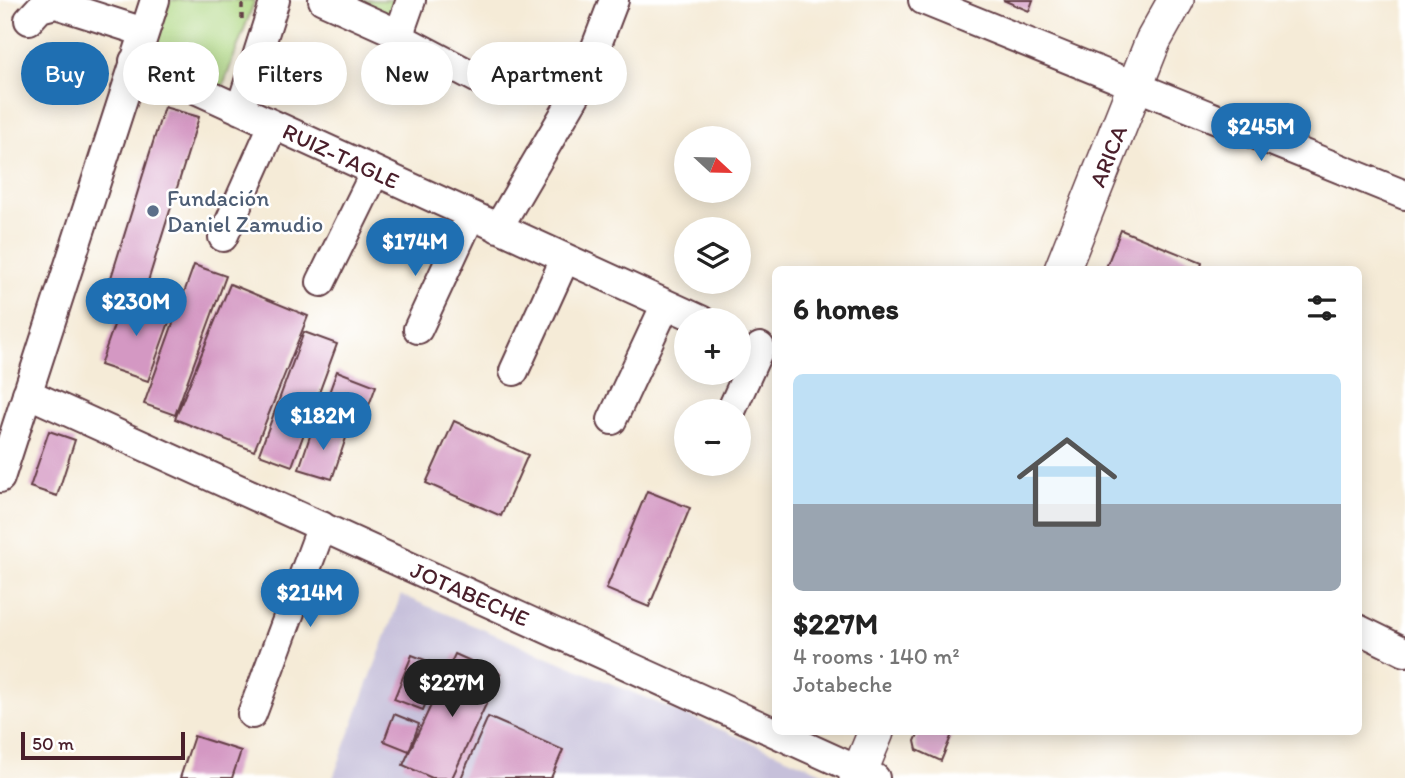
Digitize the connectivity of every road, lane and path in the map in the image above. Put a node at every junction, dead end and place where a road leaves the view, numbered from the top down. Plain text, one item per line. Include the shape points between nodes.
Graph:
1 (155, 0) edge
2 (275, 0) edge
3 (323, 0) edge
4 (411, 0) edge
5 (614, 0) edge
6 (923, 0) edge
7 (1162, 0) edge
8 (1176, 0) edge
9 (29, 20) dead end
10 (144, 32) junction
11 (399, 34) junction
12 (1153, 41) junction
13 (141, 42) edge
14 (467, 73) edge
15 (1136, 86) junction
16 (123, 95) edge
17 (219, 100) edge
18 (240, 110) junction
19 (273, 125) junction
20 (375, 172) junction
21 (1405, 195) edge
22 (471, 215) junction
23 (498, 228) junction
24 (223, 237) dead end
25 (565, 259) junction
26 (1064, 266) edge
27 (321, 282) dead end
28 (666, 304) junction
29 (675, 308) edge
30 (418, 329) dead end
31 (758, 346) edge
32 (514, 371) dead end
33 (27, 393) junction
34 (736, 399) edge
35 (612, 419) dead end
36 (0, 478) edge
37 (322, 526) junction
38 (1362, 631) edge
39 (1405, 652) edge
40 (252, 714) dead end
41 (772, 733) edge
42 (776, 735) edge
43 (875, 735) edge
44 (863, 775) edge

1 - 10 street
2 - 18 street
3 - 11 street
4 - 11 street
5 - 23 street via 581,86
6 - 15 street
7 - 12 main road, ARICA
8 - 12 main road, ARICA
9 - 10 street via 40,8 57,4
10 - 13 street
11 - 14 street
12 - 15 main road, ARICA
15 - 21 street
15 - 26 main road, ARICA
16 - 33 street
17 - 18 street, RUIZ-TAGLE
18 - 19 street, RUIZ-TAGLE
19 - 20 street, RUIZ-TAGLE
19 - 24 street
20 - 22 street, RUIZ-TAGLE
20 - 27 street
22 - 23 street, RUIZ-TAGLE
22 - 30 street
23 - 25 street, RUIZ-TAGLE
25 - 28 street, RUIZ-TAGLE
25 - 32 street
28 - 29 street, RUIZ-TAGLE
28 - 35 street
31 - 34 street
33 - 36 street
33 - 37 street, JOTABECHE
37 - 40 street
37 - 41 street, JOTABECHE
38 - 39 street
42 - 44 street, JOTABECHE
43 - 44 main road

